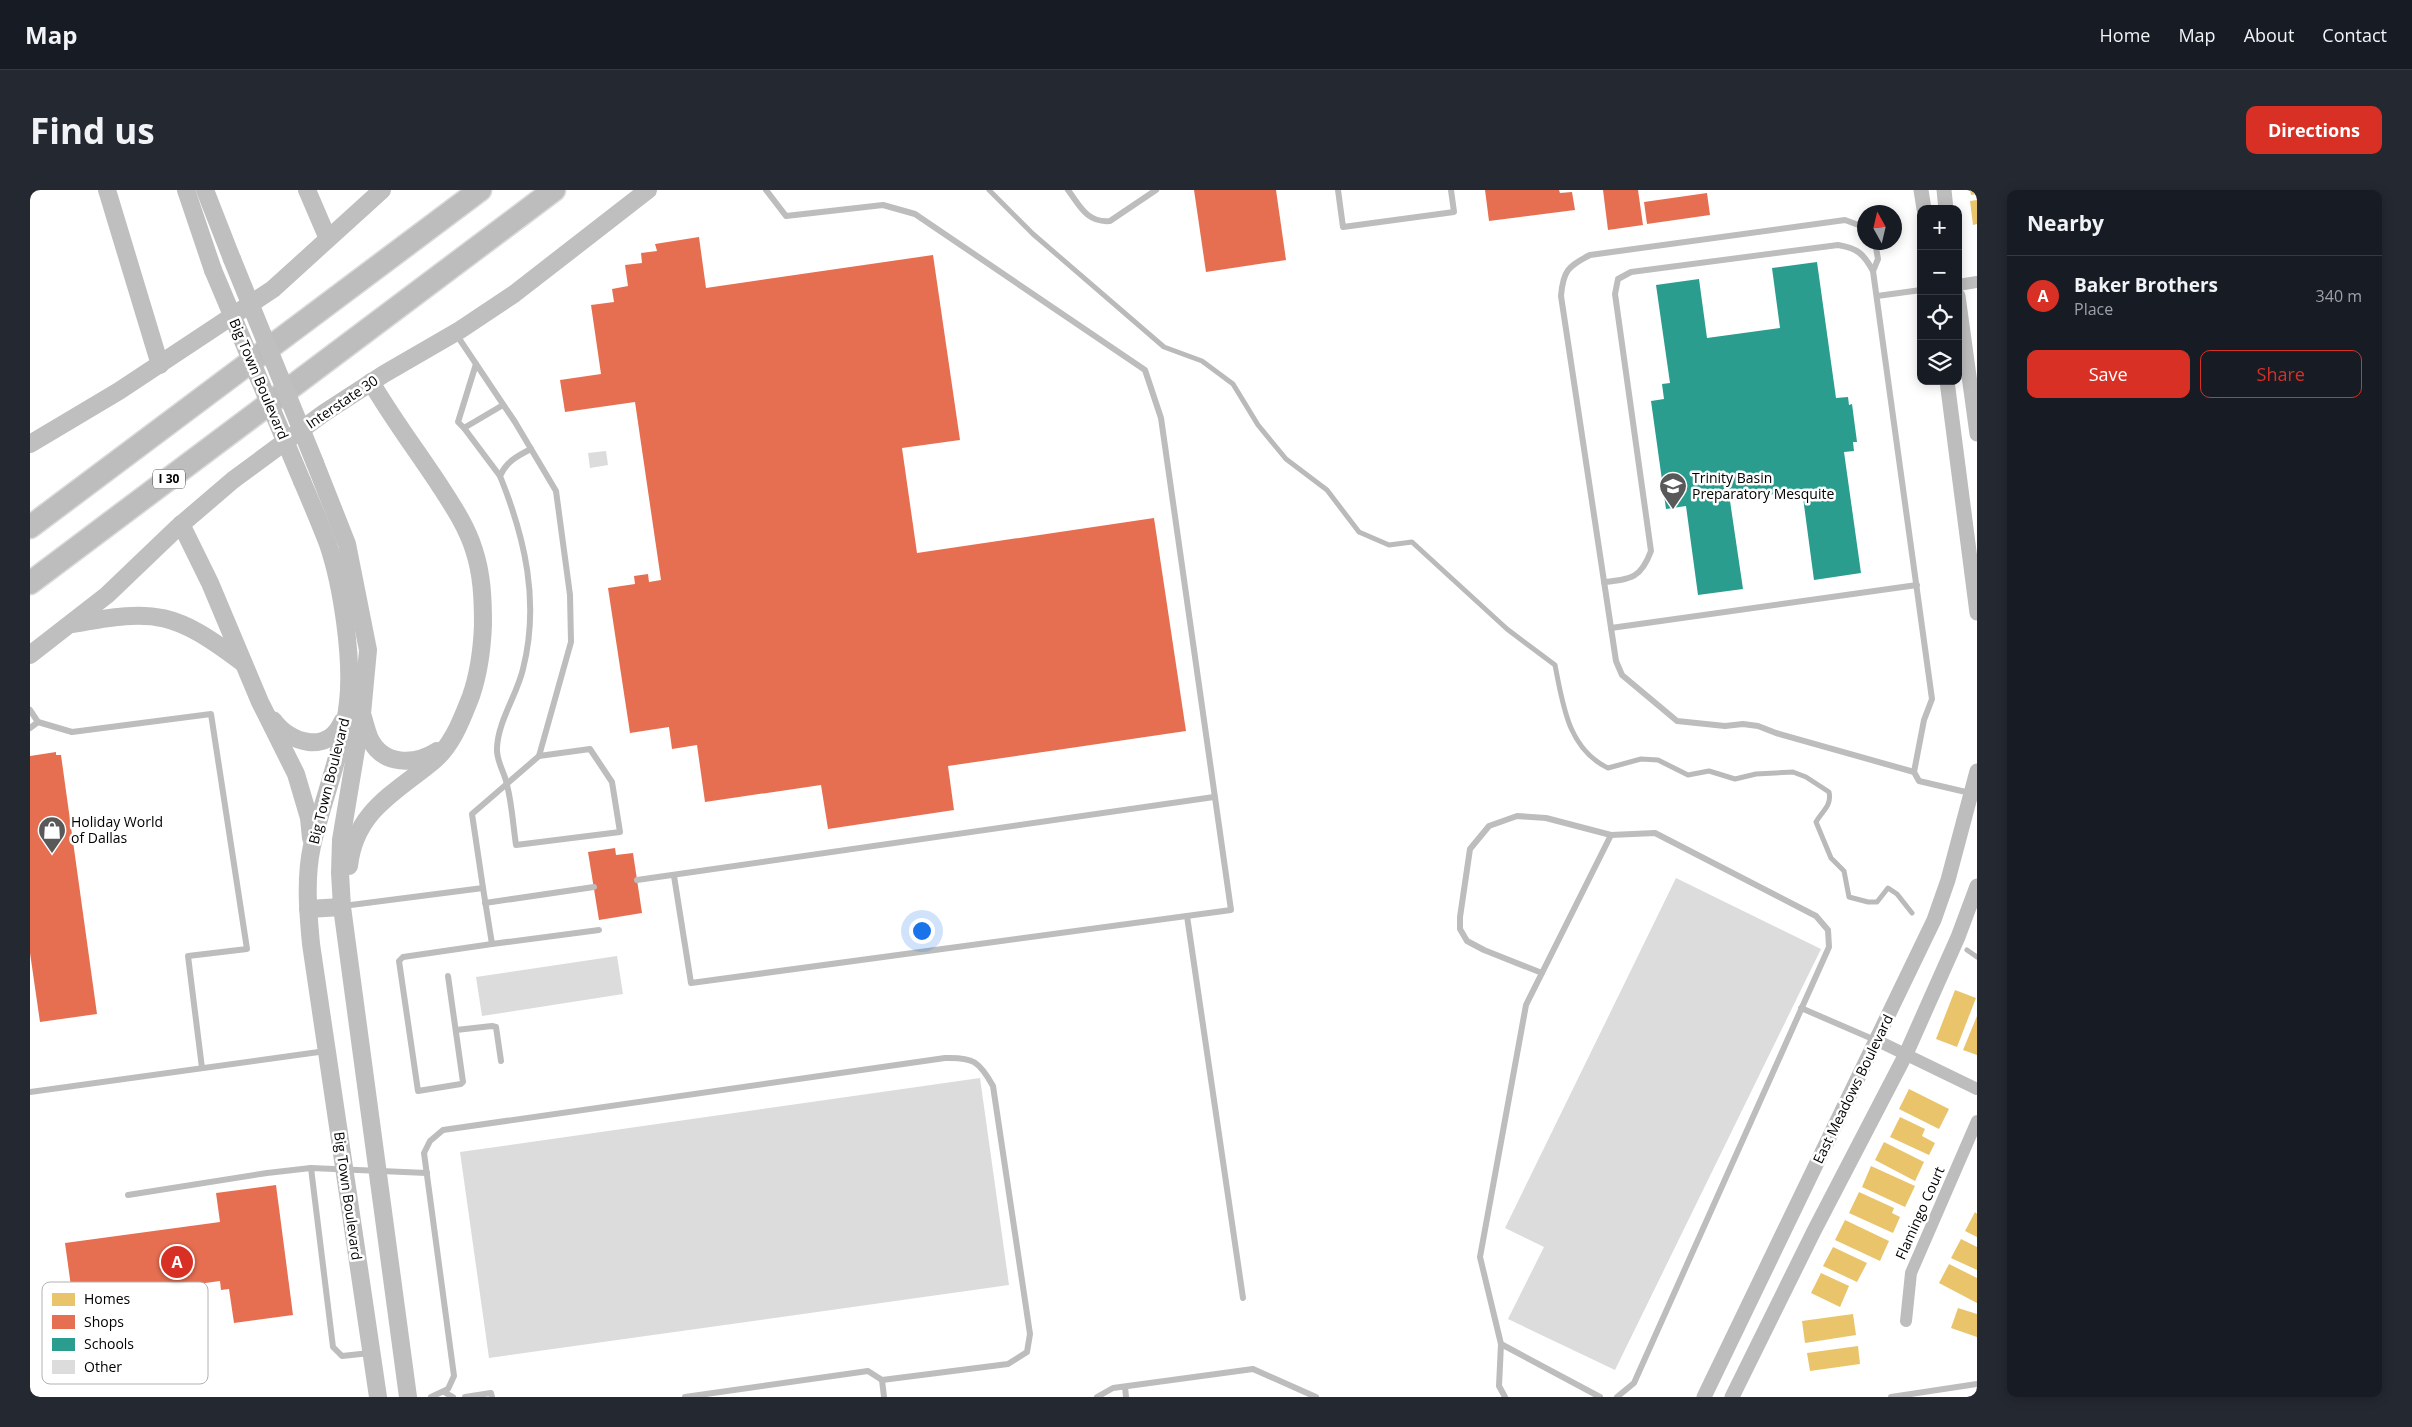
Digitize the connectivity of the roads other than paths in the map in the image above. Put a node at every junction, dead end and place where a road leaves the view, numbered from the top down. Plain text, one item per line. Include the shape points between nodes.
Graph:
1 (107, 190) edge
2 (186, 190) edge
3 (205, 190) edge
4 (306, 190) edge
5 (382, 190) edge
6 (480, 190) edge
7 (554, 190) edge
8 (648, 190) edge
9 (766, 190) edge
10 (1068, 190) edge
11 (1156, 190) edge
12 (1338, 190) edge
13 (1451, 190) edge
14 (1922, 190) edge
15 (1944, 190) edge
16 (1924, 205) edge
17 (1946, 205) edge
18 (1857, 224) edge
19 (328, 239) junction
20 (1876, 250) edge
21 (1873, 271) junction
22 (1977, 282) edge
23 (1962, 284) edge
24 (1917, 291) edge
25 (1877, 296) junction
26 (1962, 325) edge
27 (456, 333) junction
28 (476, 364) junction
29 (160, 365) junction
30 (371, 382) junction
31 (1948, 385) edge
32 (503, 404) junction
33 (464, 428) junction
34 (1977, 434) edge
35 (30, 444) edge
36 (531, 449) junction
37 (97, 475) junction
38 (500, 476) junction
39 (30, 515) edge
40 (181, 524) junction
41 (30, 527) edge
42 (1604, 582) junction
43 (30, 583) edge
44 (1917, 585) junction
45 (1977, 613) edge
46 (70, 624) junction
47 (1611, 628) junction
48 (30, 655) edge
49 (245, 665) junction
50 (260, 702) junction
51 (348, 702) junction
52 (30, 710) edge
53 (362, 714) junction
54 (38, 722) junction
55 (30, 728) edge
56 (448, 744) junction
57 (539, 756) junction
58 (1977, 771) edge
59 (1914, 772) junction
60 (507, 784) junction
61 (1974, 794) edge
62 (1214, 796) junction
63 (1611, 835) junction
64 (312, 846) junction
65 (674, 876) junction
66 (637, 880) dead end
67 (1977, 886) edge
68 (594, 887) dead end
69 (482, 888) junction
70 (485, 903) junction
71 (342, 907) junction
72 (308, 909) junction
73 (1187, 916) junction
74 (599, 930) dead end
75 (492, 944) junction
76 (1542, 973) junction
77 (448, 976) dead end
78 (1801, 1008) junction
79 (456, 1030) junction
80 (1876, 1040) junction
81 (327, 1051) junction
82 (1906, 1054) junction
83 (502, 1061) dead end
84 (202, 1068) junction
85 (1977, 1089) edge
86 (30, 1092) edge
87 (1977, 1121) edge
88 (311, 1168) junction
89 (344, 1168) junction
90 (379, 1171) junction
91 (427, 1173) junction
92 (128, 1195) dead end
93 (1243, 1298) dead end
94 (1906, 1321) dead end
95 (1501, 1344) junction
96 (371, 1352) junction
97 (882, 1380) junction
98 (1977, 1384) edge
99 (1125, 1387) junction
100 (444, 1392) junction
101 (378, 1397) edge
102 (408, 1397) edge
103 (431, 1397) edge
104 (453, 1397) edge
105 (464, 1397) edge
106 (492, 1397) edge
107 (686, 1397) edge
108 (884, 1397) edge
109 (1097, 1397) edge
110 (1126, 1397) edge
111 (1316, 1397) edge
112 (1505, 1397) edge
113 (1600, 1397) edge
114 (1617, 1397) edge
115 (1704, 1397) edge
116 (1732, 1397) edge
117 (1891, 1397) edge

1 - 29 main road
2 - 51 main road, Big Town Boulevard, bridge via 213,270 328,546 343,610 349,667
3 - 53 main road, Big Town Boulevard, bridge via 347,544 368,650
4 - 19 main road
5 - 19 main road
6 - 37 highway
7 - 43 highway, I 30
8 - 27 main road, Interstate 30 via 514,294
9 - 62 lane via 786,216 882,205 916,214 1144,370 1162,418
10 - 11 lane via 1088,217 1101,222 1110,221
12 - 13 lane via 1343,227 1454,212
14 - 16 street
15 - 17 street
18 - 42 lane via 1845,220 1590,255 1572,265 1563,279 1561,296
19 - 29 main road via 273,289
20 - 21 lane via 1878,259
21 - 25 lane
21 - 42 lane via 1864,255 1853,247 1838,245 1631,272 1618,279 1615,294 1651,551 1644,568 1630,579
22 - 23 street
24 - 25 lane
25 - 44 lane
26 - 34 street
27 - 28 lane
27 - 30 main road, Interstate 30
28 - 32 lane
28 - 33 lane via 458,417
29 - 35 main road
30 - 40 main road, Interstate 30 via 233,480
30 - 56 main road via 451,503 474,548 481,576 483,606 479,666 461,722
31 - 45 street
32 - 33 lane
32 - 36 lane
33 - 38 lane
36 - 38 lane via 511,461
36 - 57 lane via 556,491 570,595 571,642
37 - 39 highway
37 - 41 highway
38 - 60 lane via 524,548 532,610 523,670 497,749
40 - 46 main road, Interstate 30 via 107,595
40 - 49 main road
42 - 47 lane
44 - 47 lane
44 - 59 lane via 1932,699 1924,720
46 - 48 main road, Interstate 30
46 - 49 main road via 114,616 149,615 172,619 212,639
47 - 59 lane via 1616,661 1622,675 1677,721 1758,726
49 - 50 main road
50 - 51 main road via 286,735 297,741 321,742 338,731
50 - 64 main road via 296,774 309,818
51 - 64 main road, Big Town Boulevard via 330,786
52 - 54 lane
53 - 56 main road via 377,750 394,760 408,762 426,758
53 - 71 main road, Big Town Boulevard via 341,840
54 - 55 lane
54 - 84 lane via 72,732 211,714 247,949 188,956
56 - 71 main road via 439,757 392,792 365,820 350,853
57 - 60 lane
57 - 60 lane via 590,749 612,782 620,832 516,845
58 - 61 street, East Meadows Boulevard
59 - 61 lane via 1919,781
60 - 69 lane via 472,814
61 - 80 street, East Meadows Boulevard via 1934,920
62 - 65 lane
62 - 73 lane via 1231,910
63 - 76 lane
63 - 76 lane via 1546,818 1517,816 1489,826 1470,849 1460,929 1467,941
63 - 78 lane via 1655,833 1816,916 1828,930 1830,947
64 - 72 main road, Big Town Boulevard via 308,868
65 - 66 lane
65 - 73 lane via 691,983
67 - 82 street, East Meadows Boulevard
68 - 70 lane
69 - 70 lane
69 - 71 lane
70 - 75 lane
71 - 72 main road
71 - 90 main road, Big Town Boulevard
72 - 81 main road, Big Town Boulevard
73 - 93 lane
74 - 75 lane
75 - 79 lane via 403,957 399,961 418,1091 463,1082
76 - 95 lane via 1526,1005 1480,1256
77 - 79 lane
78 - 80 lane
78 - 114 lane via 1634,1383
79 - 83 lane via 496,1027
80 - 82 street
80 - 115 street, East Meadows Boulevard
81 - 84 lane
81 - 89 main road, Big Town Boulevard
82 - 85 street
82 - 116 street, East Meadows Boulevard
84 - 86 lane
87 - 94 street, Flamingo Court via 1910,1273
88 - 89 lane
88 - 92 lane
88 - 96 lane via 333,1347 342,1356
89 - 90 lane
89 - 96 main road, Big Town Boulevard
90 - 91 lane
90 - 102 main road, Big Town Boulevard
91 - 97 lane via 424,1152 430,1141 443,1130 967,1057 984,1070 993,1086 1030,1334 1027,1352 1008,1364
91 - 100 lane via 454,1376
95 - 112 lane via 1499,1386
95 - 113 lane
96 - 101 main road, Big Town Boulevard
97 - 107 lane via 868,1370
97 - 108 lane
98 - 117 lane
99 - 109 lane via 1113,1388
99 - 110 lane
99 - 111 lane via 1253,1369
100 - 103 lane
100 - 104 lane
105 - 106 lane via 491,1393

